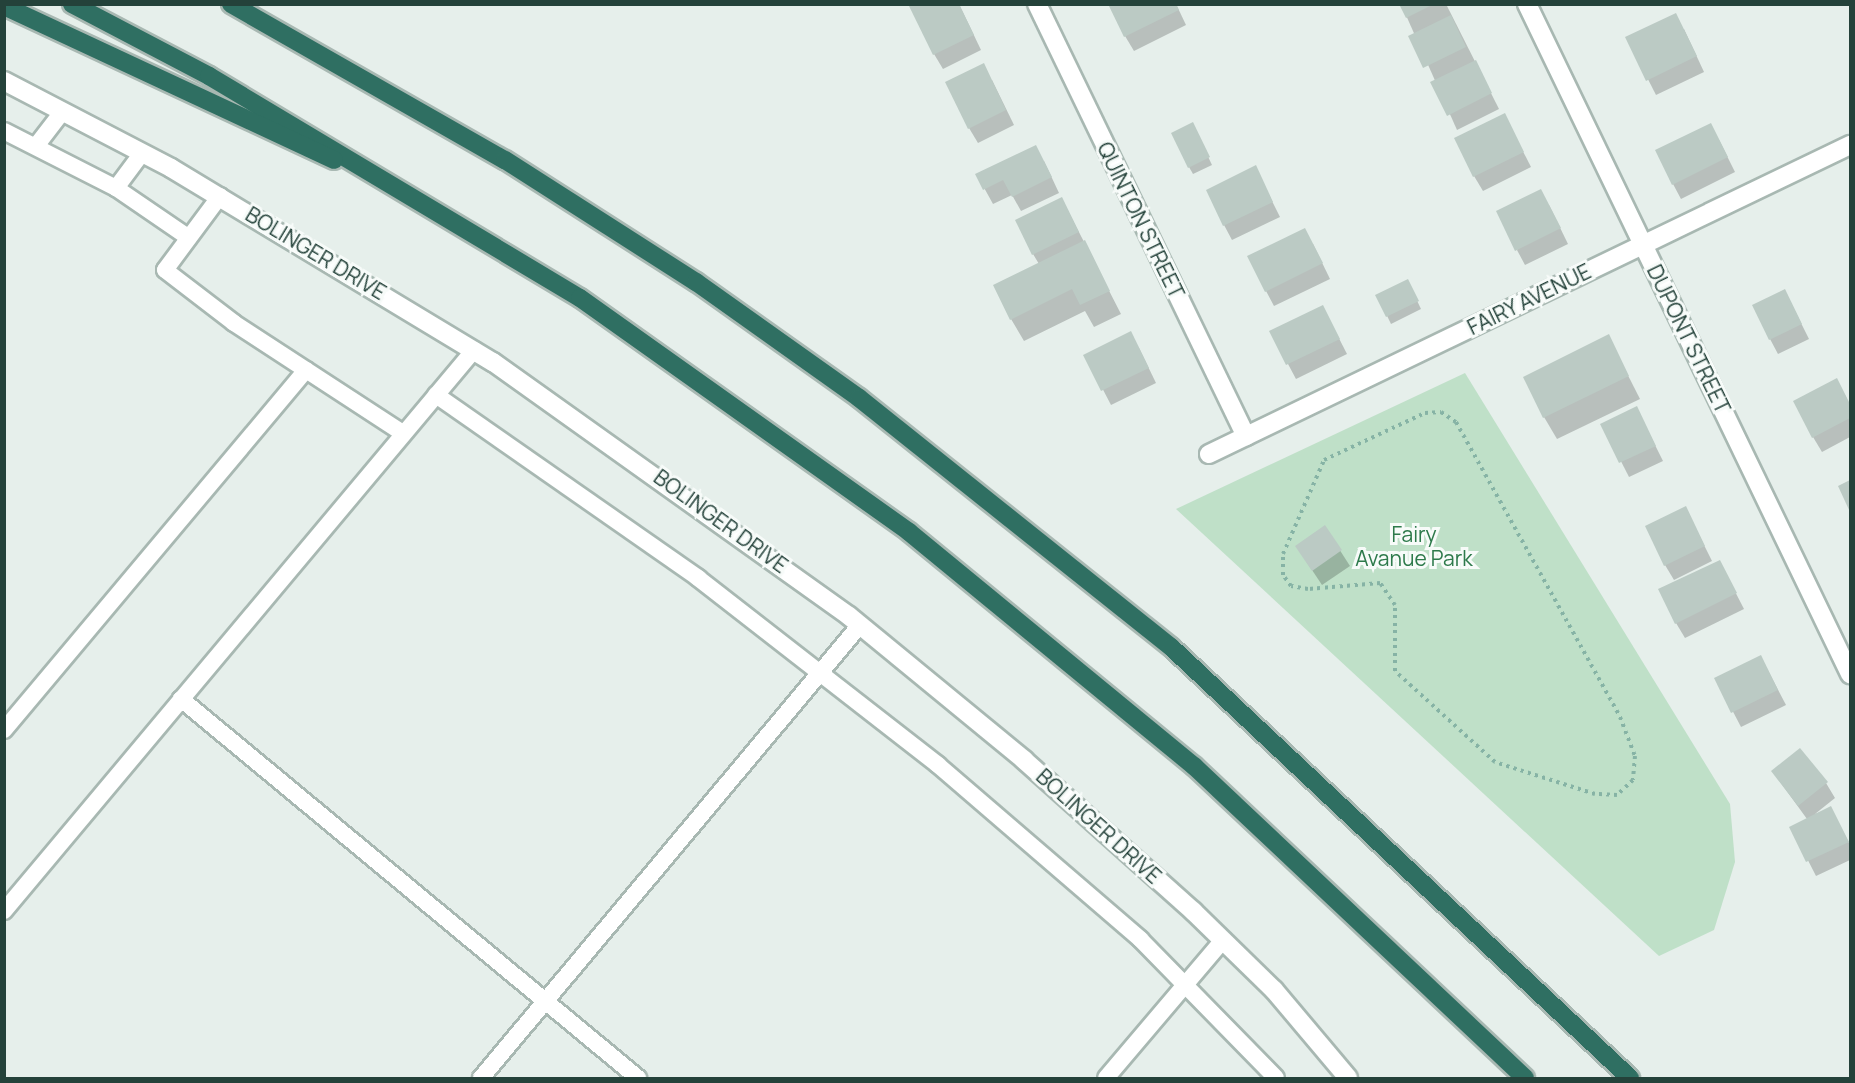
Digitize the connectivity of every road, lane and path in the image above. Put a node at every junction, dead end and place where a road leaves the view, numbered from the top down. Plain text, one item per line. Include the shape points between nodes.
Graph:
1 (72, 4) edge
2 (231, 4) edge
3 (1036, 4) edge
4 (1527, 4) edge
5 (4, 6) edge
6 (4, 81) edge
7 (63, 111) junction
8 (4, 131) edge
9 (1851, 145) edge
10 (36, 146) junction
11 (142, 153) junction
12 (116, 188) junction
13 (220, 196) junction
14 (440, 210) junction
15 (189, 238) junction
16 (1643, 244) junction
17 (474, 350) junction
18 (306, 370) junction
19 (436, 395) junction
20 (403, 434) junction
21 (1246, 436) junction
22 (1209, 454) dead end
23 (1324, 460) joint
24 (860, 625) junction
25 (821, 673) junction
26 (1851, 674) edge
27 (182, 699) junction
28 (6, 725) edge
29 (4, 911) edge
30 (1223, 940) junction
31 (1186, 983) junction
32 (546, 1002) junction
33 (482, 1078) edge
34 (638, 1078) edge
35 (1106, 1078) edge
36 (1276, 1078) edge
37 (1348, 1078) edge
38 (1525, 1078) edge
39 (1630, 1078) edge

1 - 14 highway via 209,76
2 - 39 highway via 505,160 696,282 859,398 1171,647
3 - 21 street, QUINTON STREET
4 - 16 street, DUPONT STREET
5 - 14 highway
6 - 7 street, BOLINGER DRIVE
7 - 10 lane
7 - 11 street, BOLINGER DRIVE
8 - 10 lane
9 - 16 street, FAIRY AVENUE
10 - 12 lane
11 - 12 lane
11 - 13 street, BOLINGER DRIVE
12 - 15 lane
13 - 15 lane
13 - 17 street, BOLINGER DRIVE
14 - 38 highway via 587,303 1006,608 1194,766
15 - 18 lane via 165,270
16 - 21 street, FAIRY AVENUE
16 - 26 street, DUPONT STREET
17 - 19 lane
17 - 24 street, BOLINGER DRIVE via 631,455
18 - 20 lane
18 - 28 lane
19 - 20 lane
19 - 25 lane via 630,528
20 - 27 lane
21 - 22 street, FAIRY AVENUE
23 - 23 path via 1283,554 1283,575 1291,586 1380,583 1395,605 1395,671 1487,754 1595,794 1617,795 1633,780 1635,756 1620,717 1456,422 1441,412 1425,413
24 - 25 lane
24 - 30 street, BOLINGER DRIVE via 1024,759
25 - 31 lane via 1006,823
25 - 32 lane
27 - 29 lane
27 - 32 lane
30 - 31 lane
30 - 37 street, BOLINGER DRIVE via 1274,990
31 - 35 lane
31 - 36 lane
32 - 33 lane
32 - 34 lane

